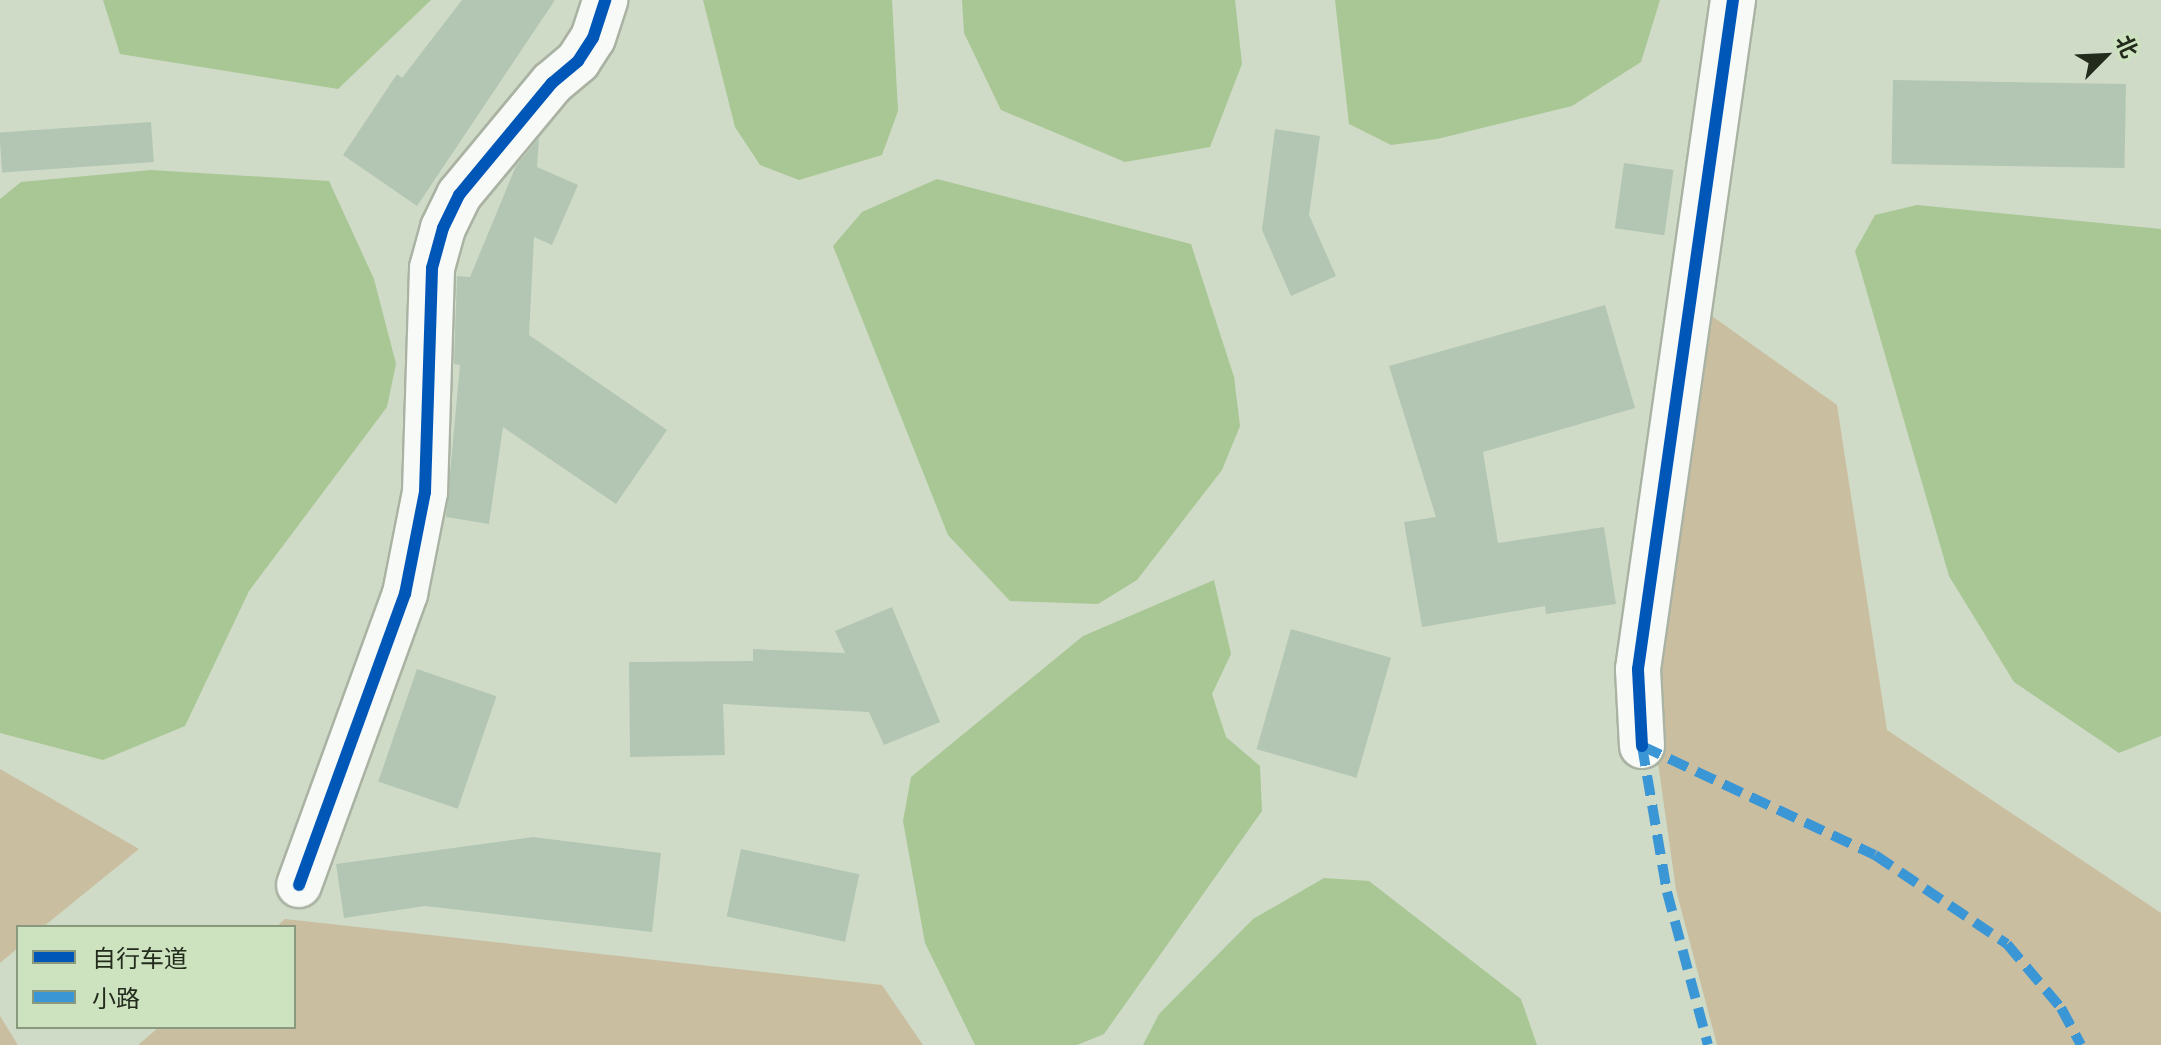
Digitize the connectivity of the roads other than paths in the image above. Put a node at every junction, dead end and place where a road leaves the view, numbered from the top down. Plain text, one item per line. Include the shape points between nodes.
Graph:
1 (605, 0) edge
2 (1733, 0) edge
3 (1642, 746) dead end
4 (299, 885) dead end

1 - 4 street via 593,38 578,61 552,83 459,195 443,228 432,268 425,492 405,594
2 - 3 street via 1638,669

